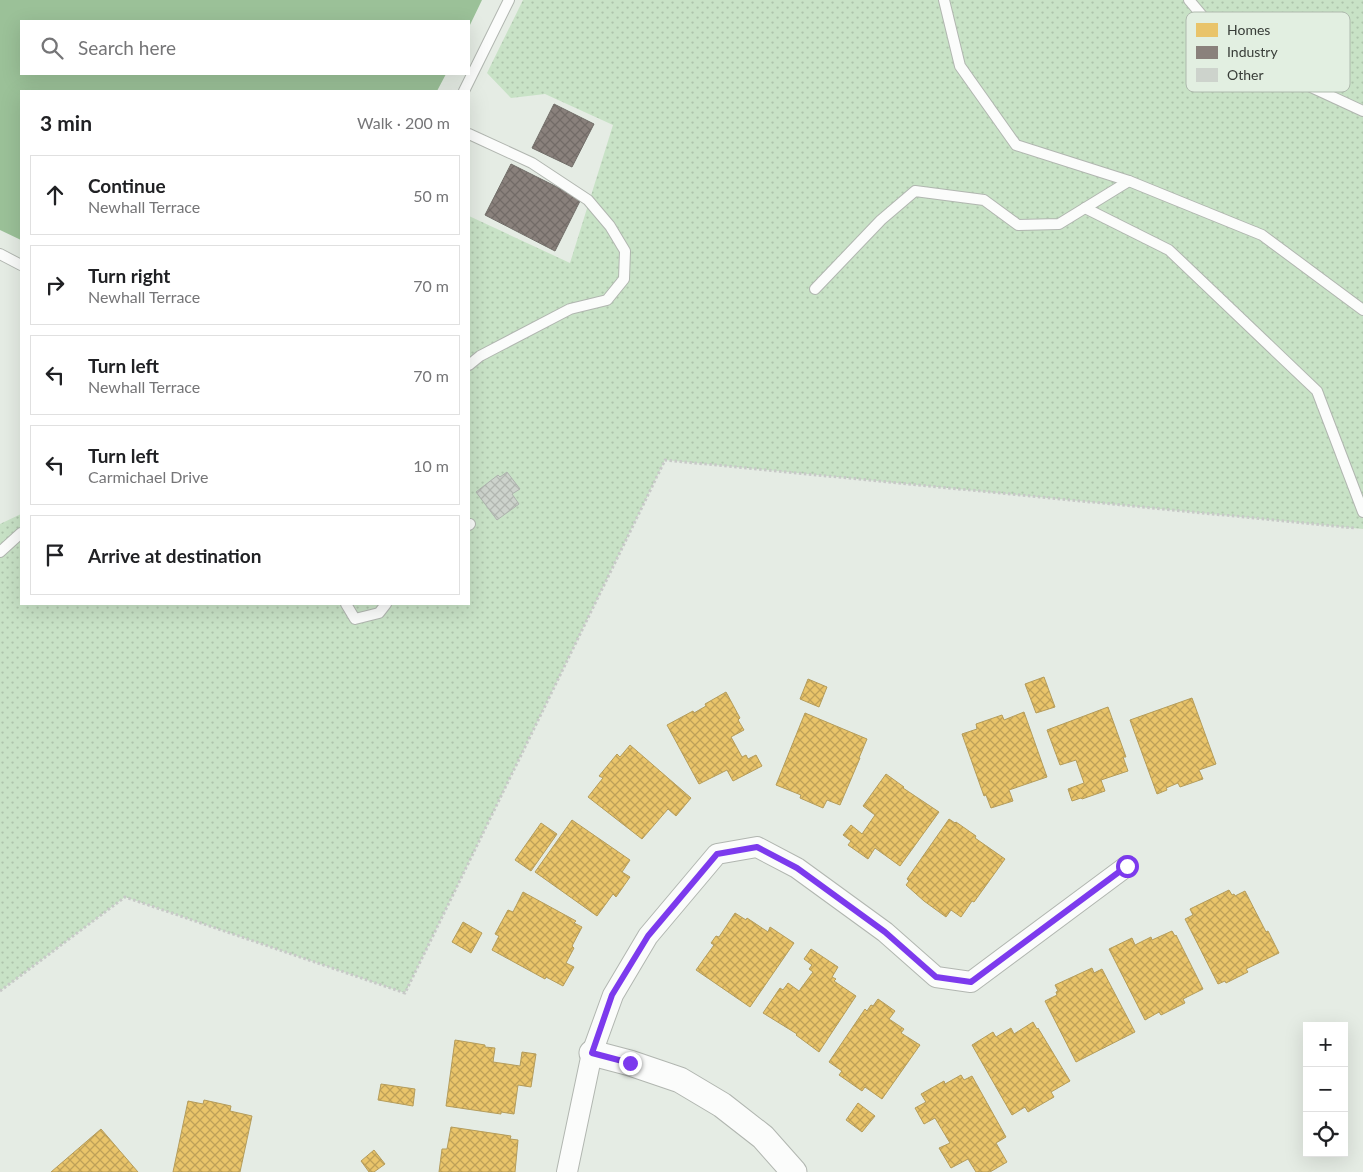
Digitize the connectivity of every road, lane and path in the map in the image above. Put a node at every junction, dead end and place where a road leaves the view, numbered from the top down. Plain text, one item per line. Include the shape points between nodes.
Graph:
1 (509, 0) edge
2 (944, 0) edge
3 (1189, 0) edge
4 (1199, 12) edge
5 (464, 90) edge
6 (1322, 92) edge
7 (1363, 111) edge
8 (470, 134) edge
9 (1129, 181) junction
10 (1085, 208) junction
11 (0, 254) edge
12 (20, 264) edge
13 (814, 289) dead end
14 (1363, 310) edge
15 (470, 364) edge
16 (1363, 512) edge
17 (1363, 529) edge
18 (20, 535) edge
19 (0, 552) edge
20 (347, 605) edge
21 (385, 605) edge
22 (1127, 866) dead end
23 (0, 991) edge
24 (592, 1053) junction
25 (567, 1172) edge
26 (794, 1172) edge

1 - 5 lane
2 - 9 lane via 960,66 1016,145
3 - 4 lane
6 - 7 lane
8 - 15 lane via 532,163 588,200 610,226 625,251 624,279 607,300 570,310
9 - 10 lane
9 - 14 lane via 1262,234
10 - 13 lane via 1059,224 1018,225 984,200 915,191 881,220
10 - 16 lane via 1169,250 1317,391
11 - 12 lane
17 - 23 path via 665,460 405,993 125,897
18 - 19 lane
20 - 21 lane via 355,619 379,613
22 - 24 street via 971,982 936,977 885,932 797,868 757,847 717,854 648,936 612,995
24 - 25 street
24 - 26 street via 680,1080 722,1104 763,1137

